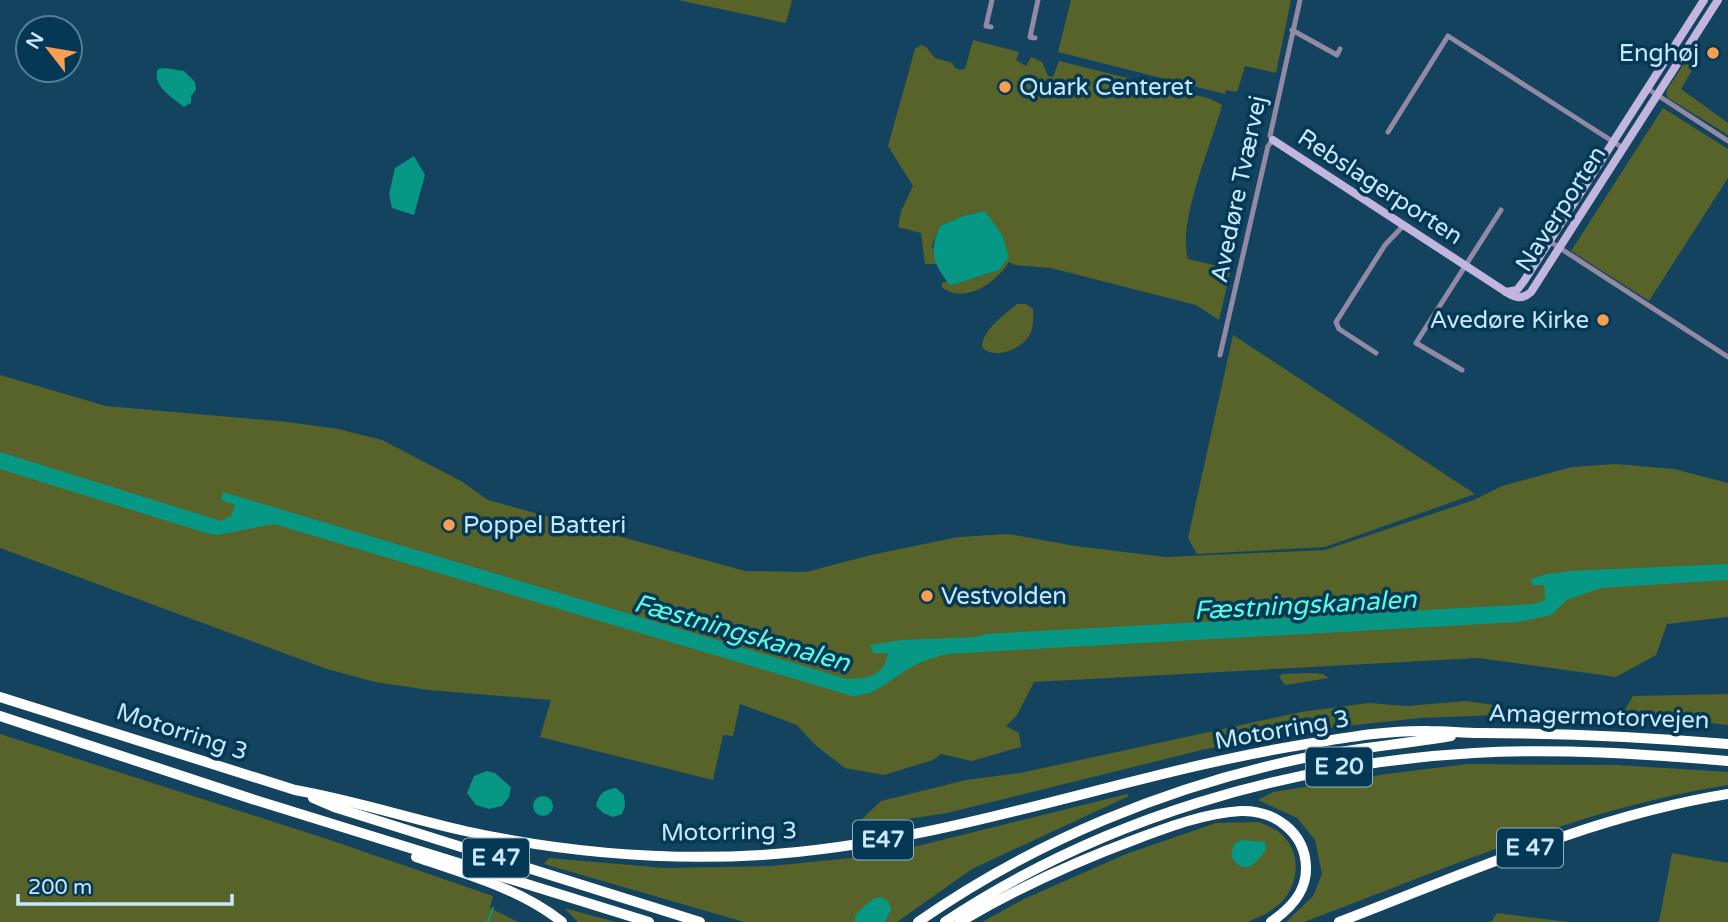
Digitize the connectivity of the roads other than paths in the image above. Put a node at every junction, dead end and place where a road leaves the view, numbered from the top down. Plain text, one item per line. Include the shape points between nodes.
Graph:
1 (992, 0) edge
2 (1038, 0) edge
3 (1300, 0) edge
4 (1704, 0) edge
5 (1718, 0) edge
6 (991, 27) dead end
7 (1292, 30) junction
8 (1035, 38) dead end
9 (1340, 49) dead end
10 (1647, 89) junction
11 (1657, 95) junction
12 (1388, 132) dead end
13 (1273, 140) junction
14 (1728, 141) edge
15 (1614, 142) junction
16 (1623, 148) junction
17 (1501, 210) dead end
18 (1404, 225) junction
19 (1549, 242) junction
20 (1559, 247) junction
21 (1466, 267) junction
22 (1506, 292) junction
23 (1376, 353) dead end
24 (1220, 355) dead end
25 (1728, 357) edge
26 (1462, 370) dead end
27 (0, 697) edge
28 (0, 716) edge
29 (0, 723) edge
30 (1468, 733) junction
31 (74, 740) junction
32 (1728, 744) edge
33 (1728, 761) edge
34 (295, 790) junction
35 (1728, 794) edge
36 (252, 799) junction
37 (562, 922) edge
38 (649, 922) edge
39 (700, 922) edge
40 (918, 922) edge
41 (945, 922) edge
42 (960, 922) edge
43 (1270, 922) edge
44 (1339, 922) edge

1 - 6 street via 986,26
2 - 8 street via 1030,37
3 - 7 street, Avedøre Tværvej
4 - 10 street, Naverporten
5 - 11 street, Naverporten
7 - 9 street via 1337,55
7 - 13 street, Avedøre Tværvej via 1270,136
10 - 11 street
10 - 15 street, Naverporten
11 - 14 street
11 - 16 street, Naverporten
12 - 15 street via 1448,36
13 - 18 street, Rebslagerporten
13 - 24 street, Avedøre Tværvej
15 - 16 street
15 - 19 street, Naverporten
16 - 20 street, Naverporten
17 - 21 street, Rebslagerporten
18 - 21 street, Rebslagerporten
18 - 23 street via 1385,245 1336,322 1339,329
19 - 20 street
19 - 22 street, Naverporten via 1519,288
20 - 22 street, Naverporten via 1528,294 1516,297
20 - 25 street
21 - 22 street, Rebslagerporten
21 - 26 street, Rebslagerporten via 1416,343
27 - 34 highway, Motorring 3 / E 47
28 - 31 highway, Motorring 3 / E 47
29 - 31 highway
30 - 32 highway, Amagermotorvejen / E 20 via 1635,736
30 - 34 highway, Motorring 3 / E47 via 1427,730 1310,744 930,832 761,855 670,856 560,848
30 - 40 highway, E 20 via 1309,757 1187,790 1068,836
31 - 36 highway, Motorring 3 / E 47
33 - 41 highway, E 20 via 1516,751 1423,756 1329,769 1249,787 1128,827 1031,872
34 - 39 highway, E 47 via 334,807
35 - 44 highway, E 47 via 1596,825
36 - 37 highway, E 47 via 499,887 536,903
36 - 38 highway, Motorring 3 / E 47
42 - 43 highway via 1106,850 1192,820 1243,811 1270,815 1284,823 1296,835 1306,860 1298,896

